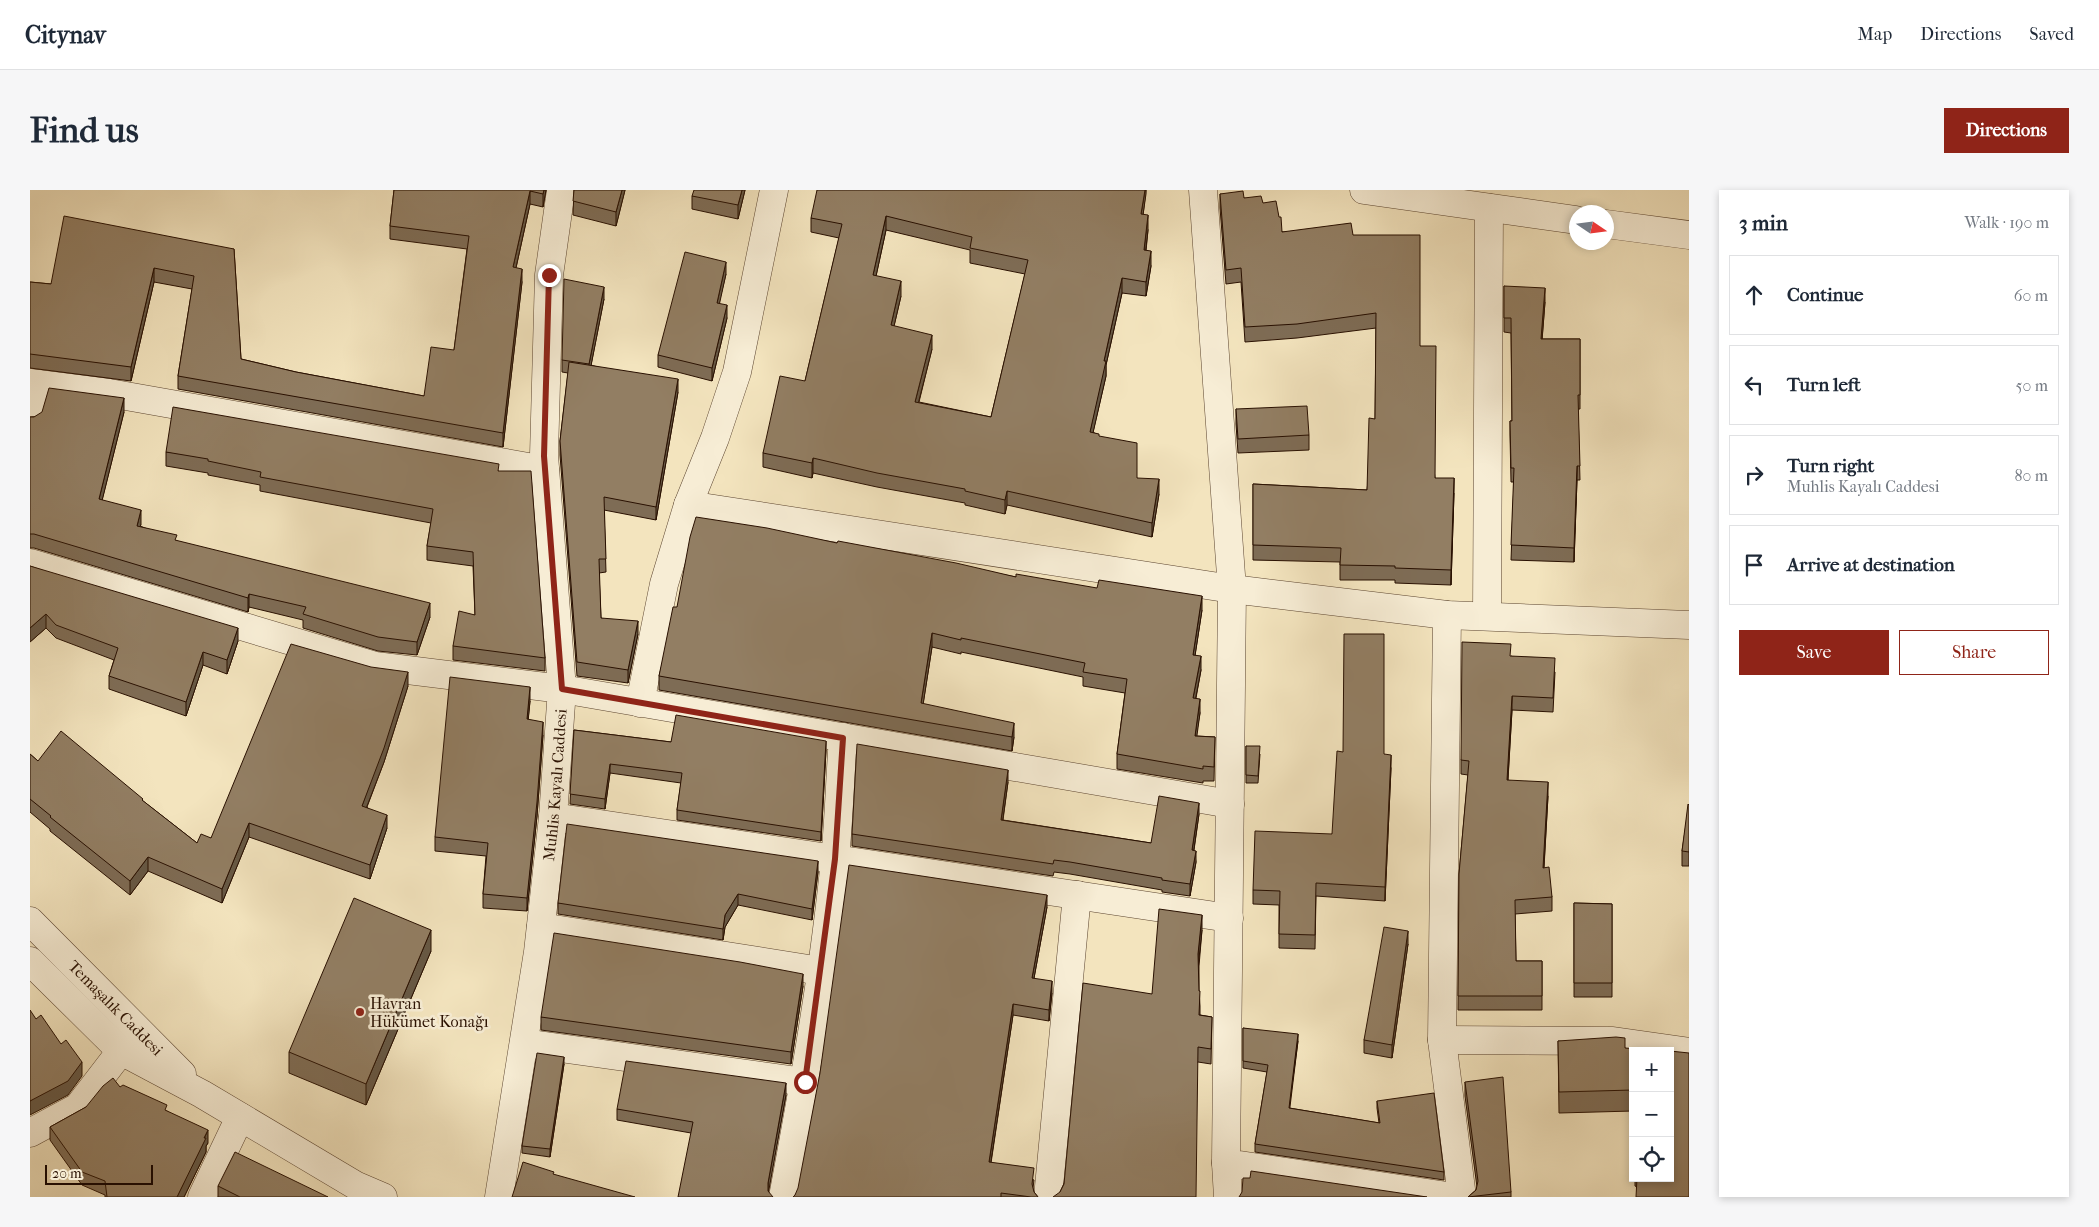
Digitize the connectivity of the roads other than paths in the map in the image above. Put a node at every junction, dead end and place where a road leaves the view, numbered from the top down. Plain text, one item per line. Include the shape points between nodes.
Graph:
1 (562, 190) edge
2 (774, 190) edge
3 (1203, 190) edge
4 (1364, 190) edge
5 (1489, 208) junction
6 (1569, 219) edge
7 (1614, 225) edge
8 (1689, 235) edge
9 (34, 383) edge
10 (30, 416) edge
11 (545, 470) junction
12 (688, 505) junction
13 (30, 563) edge
14 (1232, 589) junction
15 (1447, 615) junction
16 (1487, 616) junction
17 (1689, 625) edge
18 (562, 689) junction
19 (640, 703) junction
20 (843, 738) junction
21 (1230, 804) junction
22 (553, 817) junction
23 (835, 859) junction
24 (1077, 895) junction
25 (1229, 918) junction
26 (30, 921) edge
27 (541, 927) junction
28 (30, 961) edge
29 (821, 971) junction
30 (1442, 1040) junction
31 (524, 1043) junction
32 (121, 1051) junction
33 (1689, 1052) edge
34 (805, 1082) junction
35 (202, 1094) junction
36 (240, 1117) junction
37 (30, 1133) edge
38 (1226, 1163) junction
39 (202, 1197) edge
40 (383, 1197) edge
41 (499, 1197) edge
42 (783, 1197) edge
43 (1048, 1197) edge
44 (1228, 1197) edge
45 (1454, 1197) edge
46 (1462, 1197) edge

1 - 11 street, Muhlis Kayalı Caddesi via 549,275
2 - 12 street via 737,372 716,438
3 - 14 street
4 - 5 street
5 - 6 street
5 - 16 street
7 - 8 street
9 - 10 street
9 - 11 street via 109,393
11 - 18 street, Muhlis Kayalı Caddesi
12 - 14 street
12 - 19 street via 664,584
13 - 18 street via 375,666
14 - 15 street
14 - 21 street
15 - 16 street
15 - 30 street
16 - 17 street
18 - 19 street
18 - 22 street, Muhlis Kayalı Caddesi
19 - 20 street
20 - 21 street
20 - 23 street
21 - 25 street
22 - 23 street
22 - 27 street, Muhlis Kayalı Caddesi
23 - 24 street
23 - 29 street
24 - 25 street
24 - 43 street
25 - 38 street
26 - 35 street, Temaşalık Caddesi
27 - 29 street
27 - 31 street, Muhlis Kayalı Caddesi
28 - 32 street, Temaşalık Caddesi
29 - 34 street
30 - 33 street via 1613,1041
30 - 46 street
31 - 34 street
31 - 41 street, Muhlis Kayalı Caddesi
32 - 35 street, Temaşalık Caddesi
32 - 37 street via 78,1106
34 - 42 street
35 - 36 street, Temaşalık Caddesi
36 - 39 street
36 - 40 street, Temaşalık Caddesi via 355,1185
38 - 44 street
38 - 45 street

